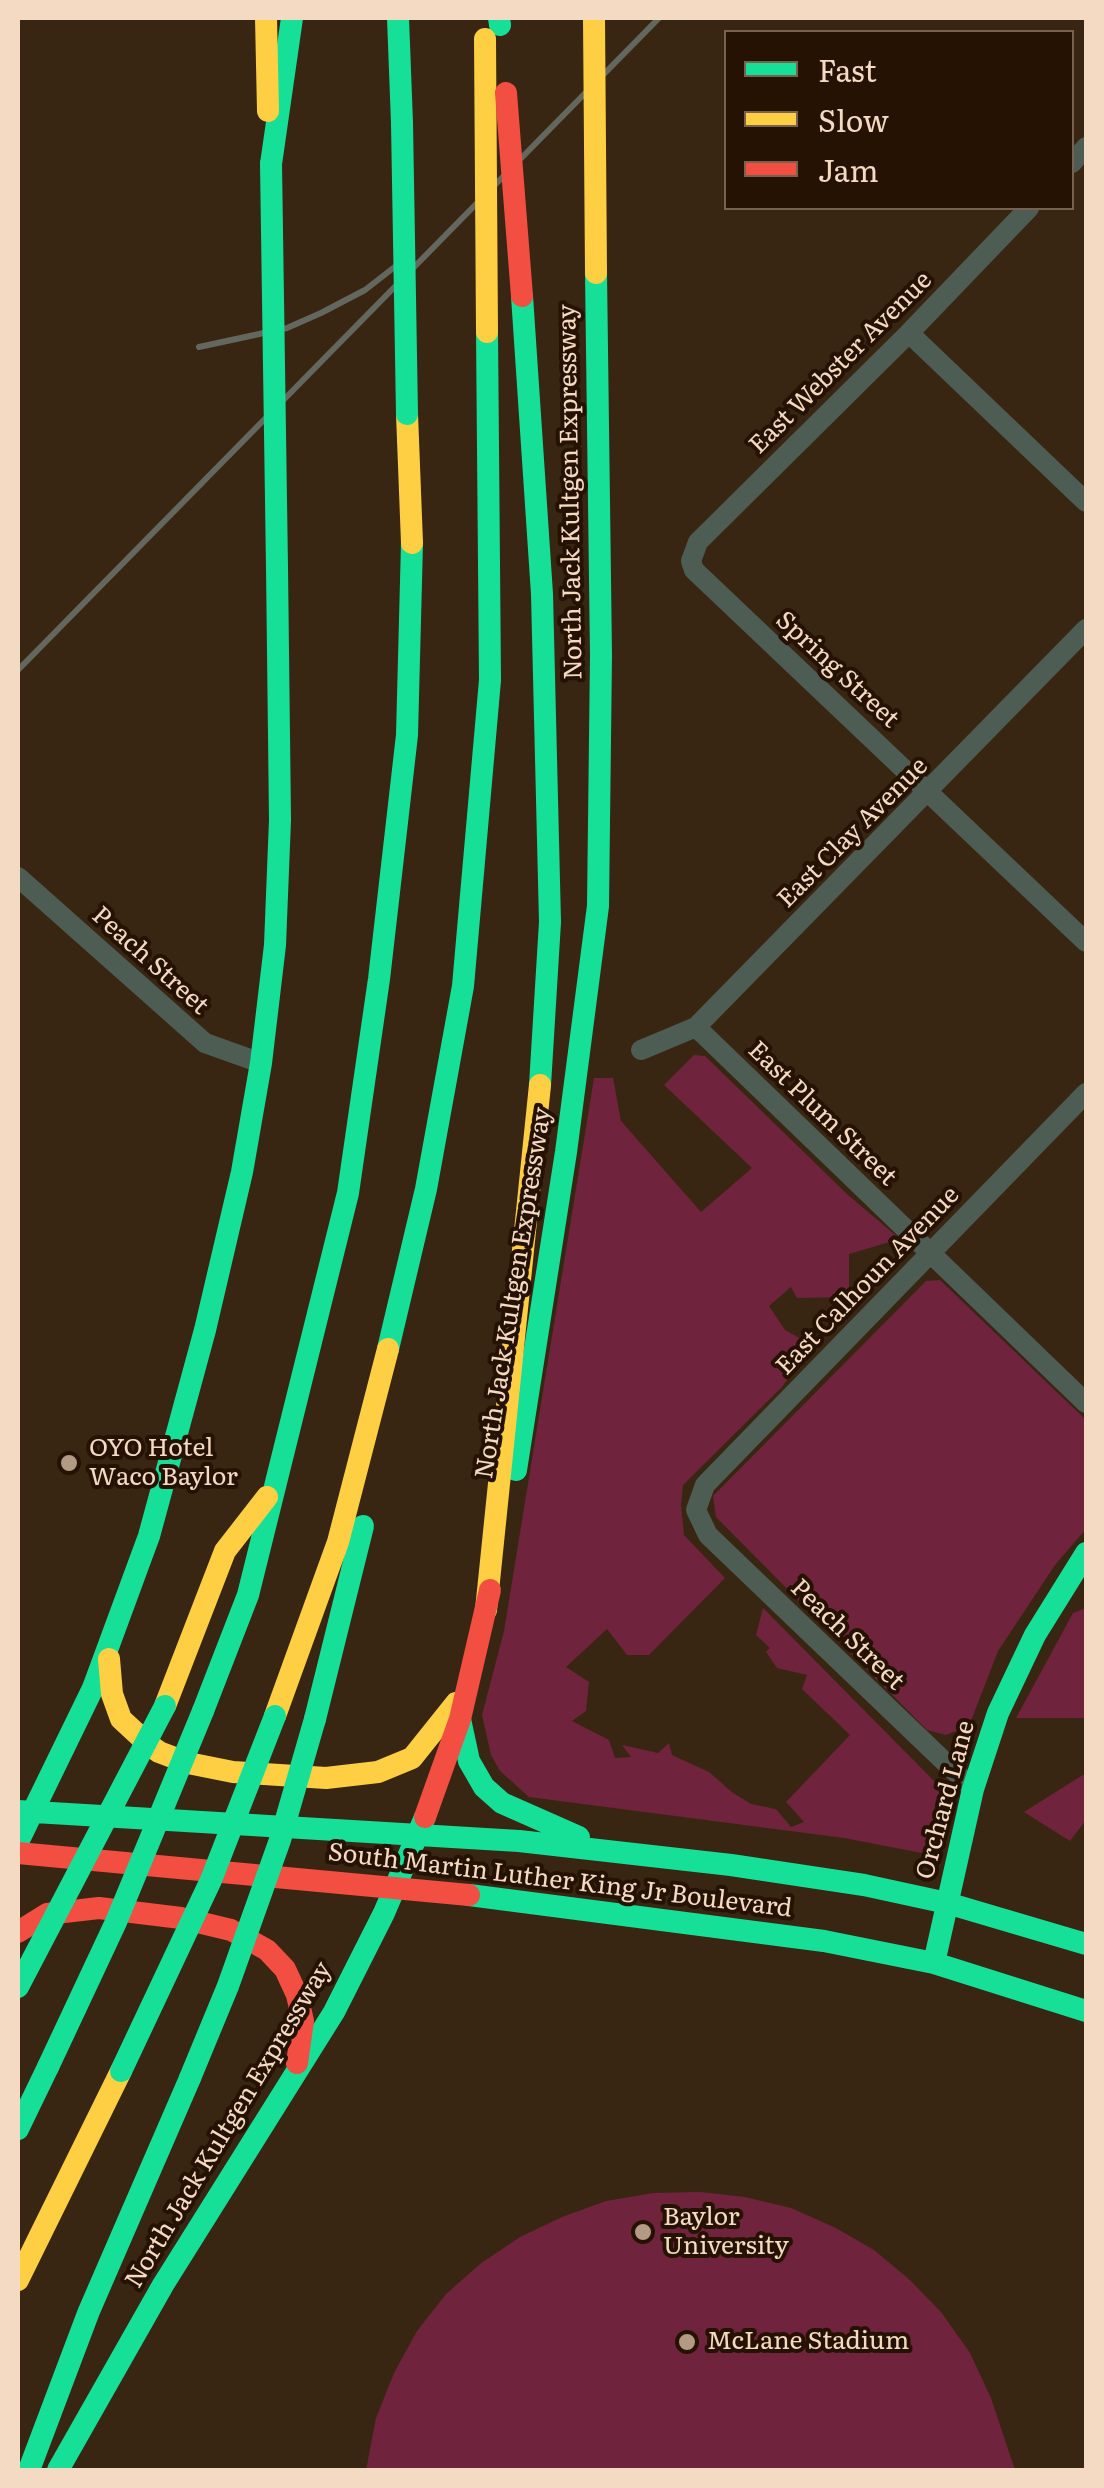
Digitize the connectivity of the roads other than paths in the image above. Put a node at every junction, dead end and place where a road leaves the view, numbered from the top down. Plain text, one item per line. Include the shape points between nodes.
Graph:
1 (266, 18) edge
2 (292, 18) edge
3 (398, 18) edge
4 (594, 18) edge
5 (492, 25) edge
6 (271, 164) junction
7 (1027, 210) edge
8 (908, 333) junction
9 (1086, 502) edge
10 (692, 556) joint
11 (1086, 629) edge
12 (930, 791) junction
13 (18, 877) edge
14 (1086, 942) edge
15 (696, 1027) junction
16 (641, 1050) dead end
17 (262, 1063) junction
18 (1086, 1093) edge
19 (426, 1189) junction
20 (930, 1252) junction
21 (1086, 1403) edge
22 (277, 1484) junction
23 (696, 1510) joint
24 (1086, 1554) edge
25 (486, 1610) junction
26 (478, 1648) junction
27 (108, 1653) junction
28 (460, 1718) junction
29 (973, 1789) junction
30 (24, 1812) edge
31 (418, 1836) junction
32 (18, 1842) edge
33 (619, 1851) junction
34 (18, 1853) edge
35 (396, 1886) junction
36 (947, 1903) junction
37 (18, 1932) edge
38 (1086, 1944) edge
39 (934, 1963) junction
40 (18, 1986) edge
41 (1086, 2011) edge
42 (290, 2084) junction
43 (18, 2128) edge
44 (18, 2280) edge
45 (28, 2470) edge
46 (58, 2470) edge

1 - 6 main road
2 - 6 main road
3 - 22 main road, bridge via 412,496 400,816 348,1193
4 - 25 main road, North Jack Kultgen Expressway, bridge via 602,655 598,906 519,1456
5 - 19 main road, bridge via 490,661 463,986
5 - 25 main road, bridge via 522,296 542,594 550,922 540,1109
6 - 17 main road, bridge via 280,820
7 - 8 street, East Webster Avenue
8 - 9 street
8 - 10 street, East Webster Avenue via 698,542
10 - 12 street, Spring Street via 694,570
11 - 12 street, East Clay Avenue
12 - 14 street, Spring Street
12 - 15 street, East Clay Avenue
13 - 17 street, Peach Street via 205,1043
15 - 16 street, East Clay Avenue
15 - 20 street, East Plum Street
17 - 27 main road via 205,1330
18 - 20 street, East Calhoun Avenue
19 - 44 main road, bridge via 338,1542 275,1716 211,1880
19 - 45 main road, bridge via 354,1570 273,1858 228,1986
20 - 21 street, East Plum Street
20 - 23 street, East Calhoun Avenue via 706,1485
22 - 40 main road, bridge via 225,1551 165,1706
22 - 43 main road, bridge via 248,1594 203,1711 116,1922
23 - 29 street, Peach Street via 708,1535
24 - 29 main road, Orchard Lane via 1035,1635 998,1713
25 - 26 main road, North Jack Kultgen Expressway
26 - 27 main road via 461,1694 412,1758 378,1772 326,1778 233,1772 159,1752 122,1719
26 - 28 main road, North Jack Kultgen Expressway
27 - 30 main road
28 - 31 main road, North Jack Kultgen Expressway
28 - 33 main road via 469,1761 502,1803
29 - 36 main road, Orchard Lane
30 - 31 main road, South Martin Luther King Jr Boulevard
30 - 32 main road
31 - 33 main road, South Martin Luther King Jr Boulevard
31 - 35 main road, North Jack Kultgen Expressway
33 - 36 main road, South Martin Luther King Jr Boulevard via 766,1869
34 - 35 main road, South Martin Luther King Jr Boulevard
35 - 39 main road, South Martin Luther King Jr Boulevard via 705,1923
35 - 42 main road, North Jack Kultgen Expressway
36 - 38 main road, South Martin Luther King Jr Boulevard
36 - 39 main road, Orchard Lane
37 - 42 main road via 47,1914 98,1908 230,1930 267,1950 285,1969 303,2021
39 - 41 main road, South Martin Luther King Jr Boulevard
42 - 46 main road, North Jack Kultgen Expressway via 163,2285

